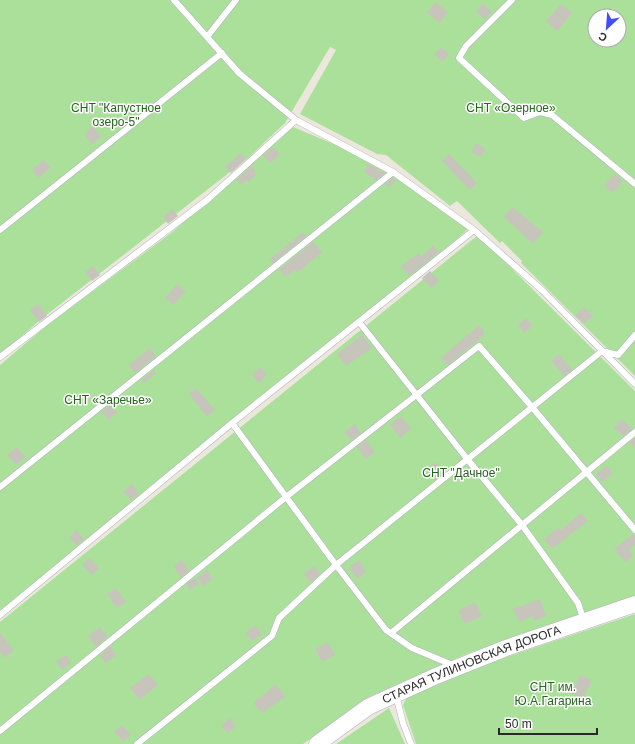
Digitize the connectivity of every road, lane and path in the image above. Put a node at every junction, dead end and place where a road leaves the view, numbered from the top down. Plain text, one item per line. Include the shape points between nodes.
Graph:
1 (174, 0) edge
2 (236, 0) edge
3 (512, 0) edge
4 (207, 37) junction
5 (222, 53) junction
6 (296, 120) junction
7 (393, 172) junction
8 (635, 184) edge
9 (0, 230) edge
10 (474, 230) junction
11 (359, 322) junction
12 (635, 335) edge
13 (602, 351) junction
14 (0, 357) edge
15 (635, 384) edge
16 (417, 395) junction
17 (532, 407) junction
18 (232, 423) junction
19 (635, 432) edge
20 (468, 460) junction
21 (586, 472) junction
22 (0, 487) edge
23 (286, 497) junction
24 (522, 525) junction
25 (635, 530) edge
26 (336, 566) junction
27 (635, 604) edge
28 (0, 615) edge
29 (585, 622) junction
30 (391, 633) junction
31 (458, 667) junction
32 (396, 693) junction
33 (0, 731) edge
34 (136, 744) edge
35 (317, 744) edge
36 (411, 744) edge

1 - 4 lane
2 - 4 lane
3 - 8 lane via 466,46 459,58 524,118 540,112 552,115
4 - 5 lane
5 - 6 lane via 239,73
5 - 9 lane
6 - 7 lane
6 - 14 lane via 207,200
7 - 10 lane
7 - 22 lane
10 - 11 lane
10 - 13 lane via 542,290
11 - 16 lane
11 - 18 lane
12 - 13 lane via 618,355
13 - 15 lane
13 - 17 lane
16 - 17 lane via 479,346
16 - 20 lane
16 - 23 lane
17 - 20 lane
17 - 21 lane
18 - 23 lane
18 - 28 lane
19 - 21 lane
20 - 24 lane
20 - 26 lane
21 - 24 lane
21 - 25 lane
23 - 26 lane
23 - 33 lane
24 - 29 lane via 578,603
24 - 30 lane
26 - 30 lane
26 - 34 lane via 279,618 272,636
27 - 29 street, СТАРАЯ ТУЛИНОВСКАЯ ДОРОГА
29 - 31 street, СТАРАЯ ТУЛИНОВСКАЯ ДОРОГА
30 - 31 lane via 412,648
31 - 32 street, СТАРАЯ ТУЛИНОВСКАЯ ДОРОГА
32 - 35 street, СТАРАЯ ТУЛИНОВСКАЯ ДОРОГА via 368,707
32 - 36 lane

